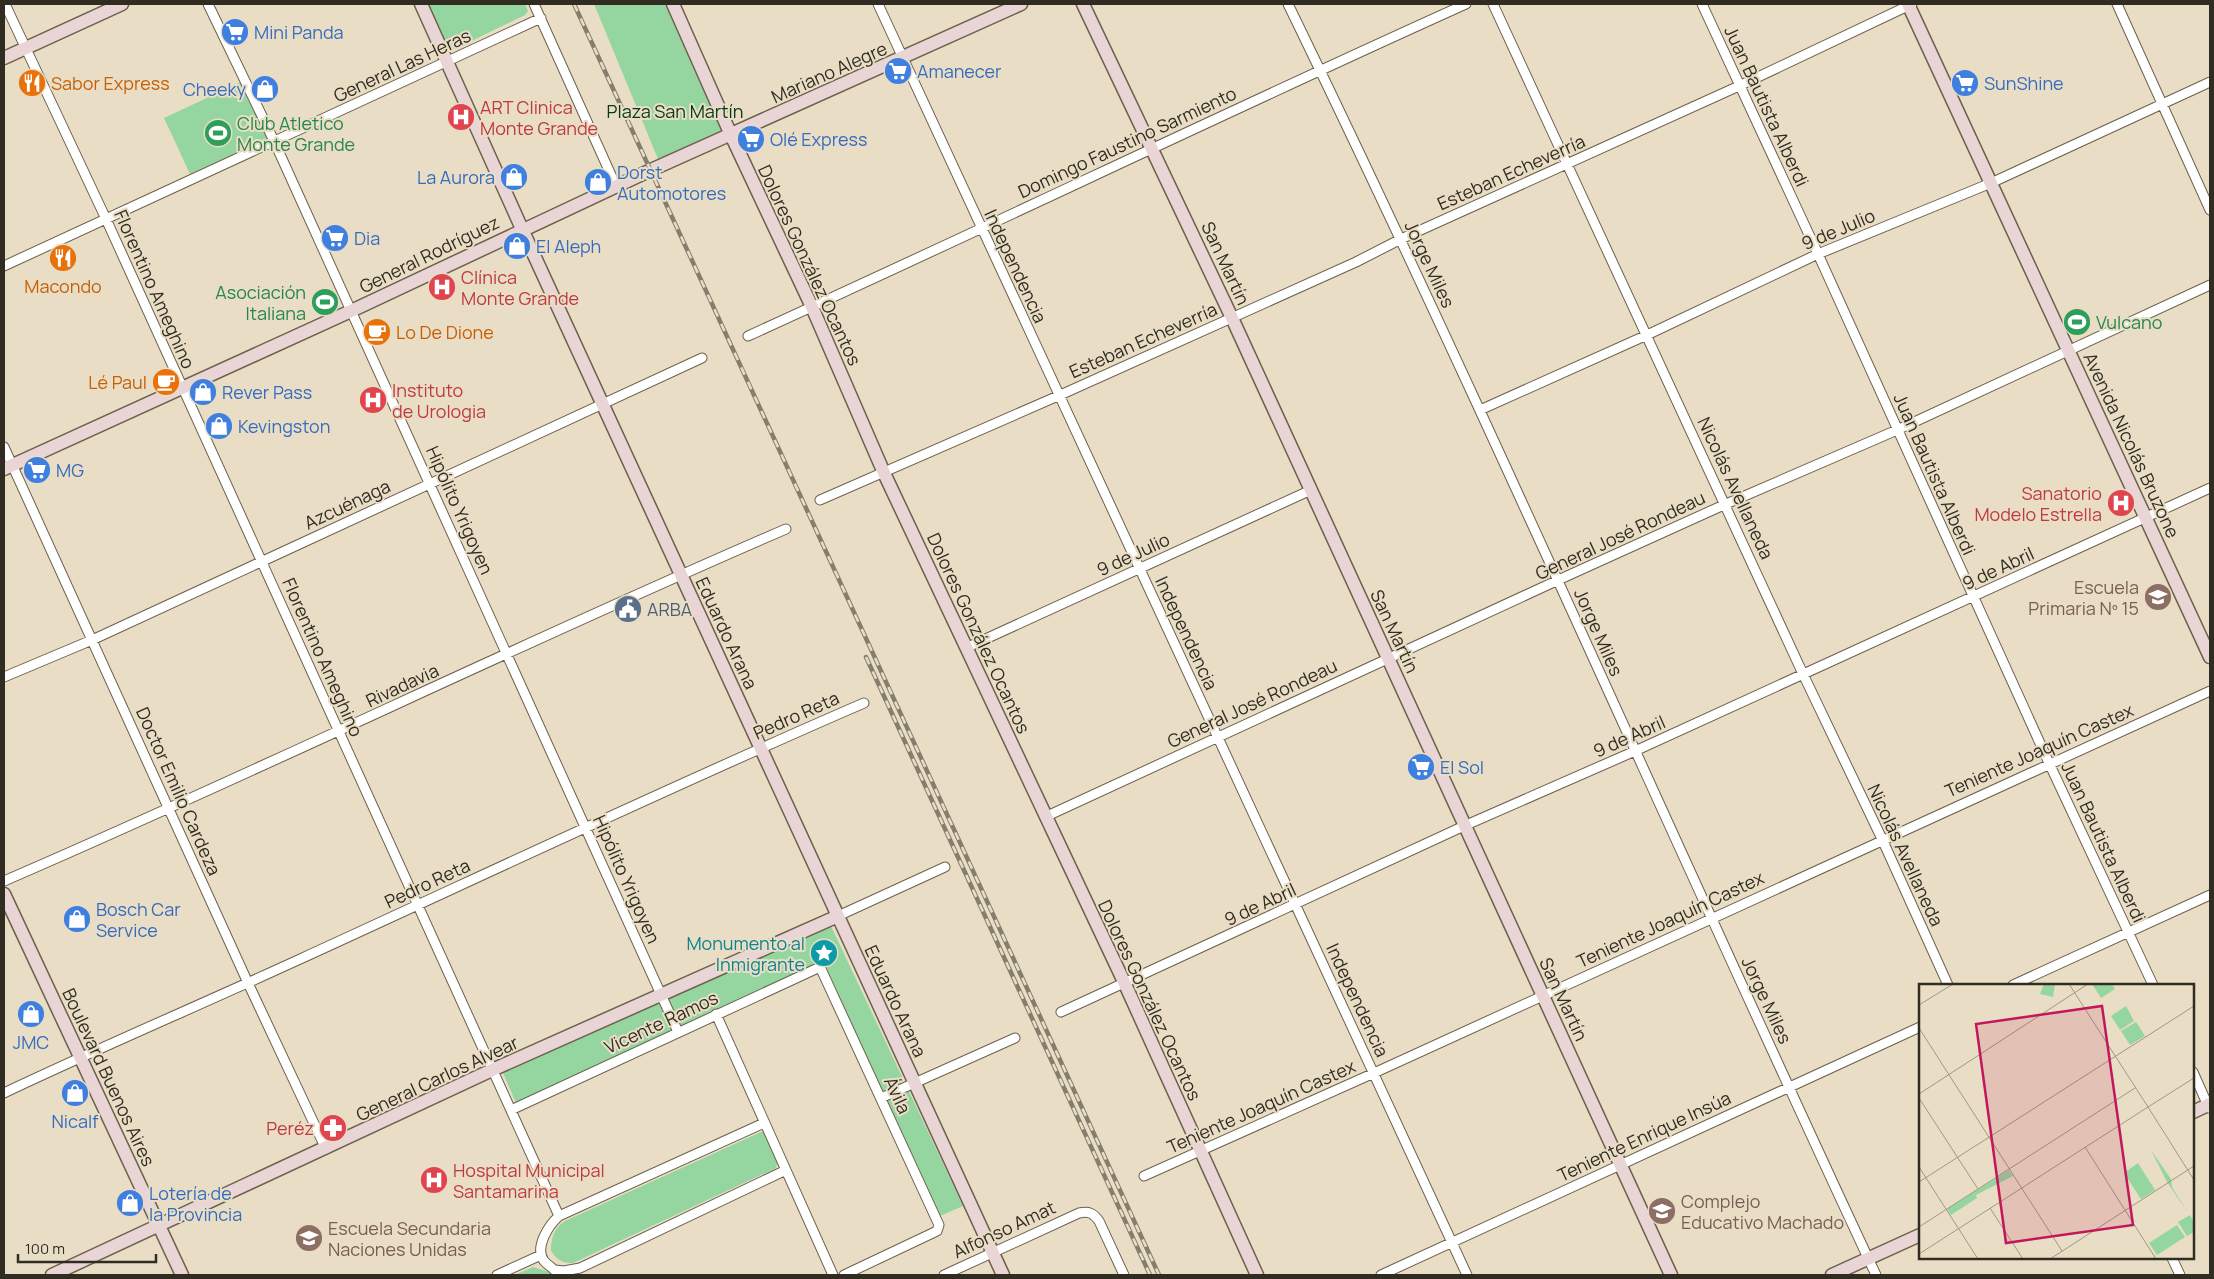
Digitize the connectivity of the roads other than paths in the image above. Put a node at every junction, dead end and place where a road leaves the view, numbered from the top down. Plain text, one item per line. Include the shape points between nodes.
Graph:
1 (5, 4) edge
2 (122, 4) edge
3 (208, 4) edge
4 (421, 4) edge
5 (534, 4) edge
6 (673, 4) edge
7 (878, 4) edge
8 (1021, 4) edge
9 (1083, 4) edge
10 (1288, 4) edge
11 (1466, 4) edge
12 (1493, 4) edge
13 (1702, 4) edge
14 (1910, 4) edge
15 (2117, 4) edge
16 (541, 18) junction
17 (25, 48) junction
18 (4, 58) edge
19 (903, 58) junction
20 (448, 61) junction
21 (1320, 70) junction
22 (2210, 82) edge
23 (1739, 86) junction
24 (2162, 104) junction
25 (731, 135) junction
26 (274, 141) junction
27 (1152, 147) junction
28 (1566, 165) junction
29 (651, 170) joint
30 (1990, 183) junction
31 (616, 186) junction
32 (2210, 210) edge
33 (106, 219) junction
34 (522, 229) junction
35 (981, 230) junction
36 (1401, 239) junction
37 (1818, 254) junction
38 (4, 266) edge
39 (2210, 285) edge
40 (812, 307) junction
41 (351, 311) junction
42 (1232, 318) junction
43 (1647, 335) junction
44 (748, 336) dead end
45 (2069, 350) junction
46 (702, 358) dead end
47 (182, 388) junction
48 (1058, 396) junction
49 (603, 404) junction
50 (1480, 410) junction
51 (1897, 430) junction
52 (4, 447) edge
53 (8, 468) edge
54 (884, 473) junction
55 (430, 484) junction
56 (2210, 488) edge
57 (1311, 490) junction
58 (820, 500) dead end
59 (1726, 504) junction
60 (2146, 518) junction
61 (786, 529) dead end
62 (261, 561) junction
63 (1139, 568) junction
64 (681, 574) junction
65 (1558, 580) junction
66 (1974, 597) junction
67 (92, 640) junction
68 (968, 647) junction
69 (507, 654) junction
70 (2210, 657) edge
71 (1388, 659) junction
72 (1803, 674) junction
73 (4, 678) edge
74 (2210, 691) edge
75 (864, 702) dead end
76 (339, 732) junction
77 (1218, 736) junction
78 (760, 748) junction
79 (1635, 751) junction
80 (2049, 763) junction
81 (169, 810) junction
82 (1045, 817) junction
83 (1464, 826) junction
84 (586, 828) junction
85 (1882, 839) junction
86 (945, 867) dead end
87 (4, 881) edge
88 (4, 894) edge
89 (2210, 895) edge
90 (418, 905) junction
91 (1296, 906) junction
92 (838, 916) junction
93 (1712, 918) junction
94 (2129, 933) junction
95 (823, 972) joint
96 (248, 983) junction
97 (1125, 984) junction
98 (1948, 984) edge
99 (2015, 984) edge
100 (2153, 984) edge
101 (662, 995) junction
102 (1543, 996) junction
103 (1061, 1012) dead end
104 (716, 1014) junction
105 (1919, 1028) edge
106 (678, 1032) junction
107 (1016, 1038) dead end
108 (81, 1057) junction
109 (492, 1070) junction
110 (1374, 1074) junction
111 (2194, 1074) edge
112 (915, 1082) junction
113 (1789, 1088) junction
114 (4, 1093) edge
115 (881, 1098) junction
116 (2209, 1107) edge
117 (511, 1110) junction
118 (2194, 1112) edge
119 (764, 1123) junction
120 (326, 1149) junction
121 (1200, 1151) junction
122 (1621, 1164) junction
123 (786, 1170) junction
124 (1144, 1176) dead end
125 (559, 1216) junction
126 (159, 1224) junction
127 (1919, 1235) edge
128 (1452, 1243) junction
129 (992, 1253) junction
130 (541, 1255) junction
131 (1868, 1259) junction
132 (2172, 1259) edge
133 (556, 1273) edge
134 (52, 1275) edge
135 (182, 1275) edge
136 (498, 1275) edge
137 (833, 1275) edge
138 (844, 1275) edge
139 (944, 1275) edge
140 (1003, 1275) edge
141 (1124, 1275) edge
142 (1258, 1275) edge
143 (1381, 1275) edge
144 (1467, 1275) edge
145 (1671, 1275) edge
146 (1832, 1275) edge
147 (1876, 1275) edge
148 (2180, 1275) edge

1 - 17 street, Florentino Ameghino
2 - 17 street
3 - 26 street, Hipólito Yrigoyen
4 - 20 street, Eduardo Arana
5 - 16 street
6 - 25 street, Dolores González Ocantos
7 - 19 street, Independencia
8 - 19 street, Mariano Alegre
9 - 27 street, San Martín
10 - 21 street, Jorge Miles
11 - 21 street, Domingo Faustino Sarmiento
12 - 28 street, Nicolás Avellaneda
13 - 23 street, Juan Bautista Alberdi
14 - 23 street, Esteban Echeverría
14 - 30 street, Avenida Nicolás Bruzone
15 - 24 street
16 - 20 street, General Las Heras
16 - 31 street
17 - 18 street
17 - 33 street, Florentino Ameghino
19 - 25 street, Mariano Alegre
19 - 35 street, Independencia
20 - 26 street, General Las Heras
20 - 34 street, Eduardo Arana
21 - 27 street, Domingo Faustino Sarmiento
21 - 36 street, Jorge Miles
22 - 24 street, 9 de Julio
23 - 28 street, Esteban Echeverría
23 - 37 street, Juan Bautista Alberdi
24 - 30 street, 9 de Julio
24 - 32 street
25 - 29 street, Mariano Alegre
25 - 40 street, Dolores González Ocantos
26 - 33 street, General Las Heras
26 - 41 street, Hipólito Yrigoyen
27 - 35 street, Domingo Faustino Sarmiento
27 - 42 street, San Martín
28 - 36 street, Esteban Echeverría
28 - 43 street, Nicolás Avellaneda
29 - 31 street, General Rodríguez
30 - 37 street, 9 de Julio
30 - 45 street, Avenida Nicolás Bruzone
31 - 34 street, General Rodríguez
33 - 38 street, General Las Heras
33 - 47 street, Florentino Ameghino
34 - 41 street, General Rodríguez
34 - 49 street, Eduardo Arana
35 - 40 street, Domingo Faustino Sarmiento
35 - 48 street, Independencia
36 - 42 street, Esteban Echeverría
36 - 50 street, Jorge Miles
37 - 43 street, 9 de Julio
37 - 51 street, Juan Bautista Alberdi
39 - 45 street, General José Rondeau
40 - 44 street, Domingo Faustino Sarmiento
40 - 54 street, Dolores González Ocantos
41 - 47 street, General Rodríguez
41 - 55 street, Hipólito Yrigoyen
42 - 48 street, Esteban Echeverría
42 - 57 street, San Martín
43 - 50 street, 9 de Julio
43 - 59 street, Nicolás Avellaneda
45 - 51 street, General José Rondeau
45 - 60 street, Avenida Nicolás Bruzone
46 - 49 street, Azcuénaga
47 - 53 street, General Rodríguez
47 - 62 street, Florentino Ameghino
48 - 54 street, Esteban Echeverría
48 - 63 street, Independencia
49 - 55 street, Azcuénaga
49 - 64 street, Eduardo Arana
50 - 65 street, Jorge Miles
51 - 59 street, General José Rondeau
51 - 66 street, Juan Bautista Alberdi
52 - 53 street, Doctor Emilio Cardeza
53 - 67 street, Doctor Emilio Cardeza
54 - 58 street, Esteban Echeverría
54 - 68 street, Dolores González Ocantos
55 - 62 street, Azcuénaga
55 - 69 street, Hipólito Yrigoyen
56 - 60 street, 9 de Abril
57 - 63 street, 9 de Julio
57 - 71 street, San Martín
59 - 65 street, General José Rondeau
59 - 72 street, Nicolás Avellaneda
60 - 66 street, 9 de Abril
60 - 70 street, Avenida Nicolás Bruzone
61 - 64 street, Rivadavia
62 - 67 street, Azcuénaga
62 - 76 street, Florentino Ameghino
63 - 68 street, 9 de Julio
63 - 77 street, Independencia
64 - 69 street, Rivadavia
64 - 78 street, Eduardo Arana
65 - 71 street, General José Rondeau
65 - 79 street, Jorge Miles
66 - 72 street, 9 de Abril
66 - 80 street, Juan Bautista Alberdi
67 - 73 street, Azcuénaga
67 - 81 street, Doctor Emilio Cardeza
68 - 82 street, Dolores González Ocantos
69 - 76 street, Rivadavia
69 - 84 street, Hipólito Yrigoyen
71 - 77 street, General José Rondeau
71 - 83 street, San Martín
72 - 79 street, 9 de Abril
72 - 85 street, Nicolás Avellaneda
74 - 80 street, Teniente Joaquín Castex
75 - 78 street, Pedro Reta
76 - 81 street, Rivadavia
76 - 90 street, Florentino Ameghino
77 - 82 street, General José Rondeau
77 - 91 street, Independencia
78 - 84 street, Pedro Reta
78 - 92 street, Eduardo Arana
79 - 83 street, 9 de Abril
79 - 93 street, Jorge Miles
80 - 85 street, Teniente Joaquín Castex
80 - 94 street, Juan Bautista Alberdi
81 - 87 street, Rivadavia
81 - 96 street, Doctor Emilio Cardeza
82 - 97 street, Dolores González Ocantos
83 - 91 street, 9 de Abril
83 - 102 street, San Martín
84 - 90 street, Pedro Reta
84 - 101 street, Hipólito Yrigoyen
85 - 93 street, Teniente Joaquín Castex
85 - 98 street, Nicolás Avellaneda
86 - 92 street
88 - 108 street, Boulevard Buenos Aires
89 - 94 street
90 - 96 street, Pedro Reta
90 - 109 street, Florentino Ameghino
91 - 97 street, 9 de Abril
91 - 110 street, Independencia
92 - 101 street, General Carlos Alvear
92 - 112 street, Eduardo Arana
93 - 102 street, Teniente Joaquín Castex
93 - 113 street, Jorge Miles
94 - 99 street
94 - 100 street, Juan Bautista Alberdi
95 - 104 street, Vicente Ramos via 818,968
95 - 115 street, Ávila
96 - 108 street, Pedro Reta
96 - 120 street, Doctor Emilio Cardeza
97 - 103 street, 9 de Abril
97 - 121 street, Dolores González Ocantos
101 - 106 street, Hipólito Yrigoyen
101 - 109 street, General Carlos Alvear
102 - 110 street, Teniente Joaquín Castex
102 - 122 street, San Martín
104 - 106 street, Vicente Ramos
104 - 119 street
105 - 113 street, Teniente Enrique Insúa
106 - 117 street, Vicente Ramos
107 - 112 street
108 - 114 street, Pedro Reta
108 - 126 street, Boulevard Buenos Aires
109 - 117 street, Florentino Ameghino
109 - 120 street, General Carlos Alvear
110 - 121 street, Teniente Joaquín Castex
110 - 128 street, Independencia
111 - 116 street
112 - 115 street
112 - 129 street, Eduardo Arana
113 - 122 street, Teniente Enrique Insúa
113 - 131 street, Jorge Miles
115 - 138 street, Ávila via 938,1220 937,1231
116 - 118 street
117 - 125 street, Florentino Ameghino
119 - 123 street
119 - 125 street
120 - 126 street, General Carlos Alvear
121 - 124 street, Teniente Joaquín Castex
121 - 142 street, Dolores González Ocantos
122 - 128 street, Teniente Enrique Insúa
122 - 145 street, San Martín
123 - 133 street via 580,1268
123 - 137 street
125 - 130 street via 547,1230
126 - 134 street, General Carlos Alvear
126 - 135 street, Boulevard Buenos Aires
127 - 131 street
128 - 143 street, Teniente Enrique Insúa
128 - 144 street, Independencia
129 - 139 street, Alfonso Amat
129 - 140 street, Eduardo Arana
129 - 141 street, Alfonso Amat via 1088,1211 1099,1221
130 - 133 street
130 - 136 street
131 - 146 street
131 - 147 street, Jorge Miles
132 - 148 street

